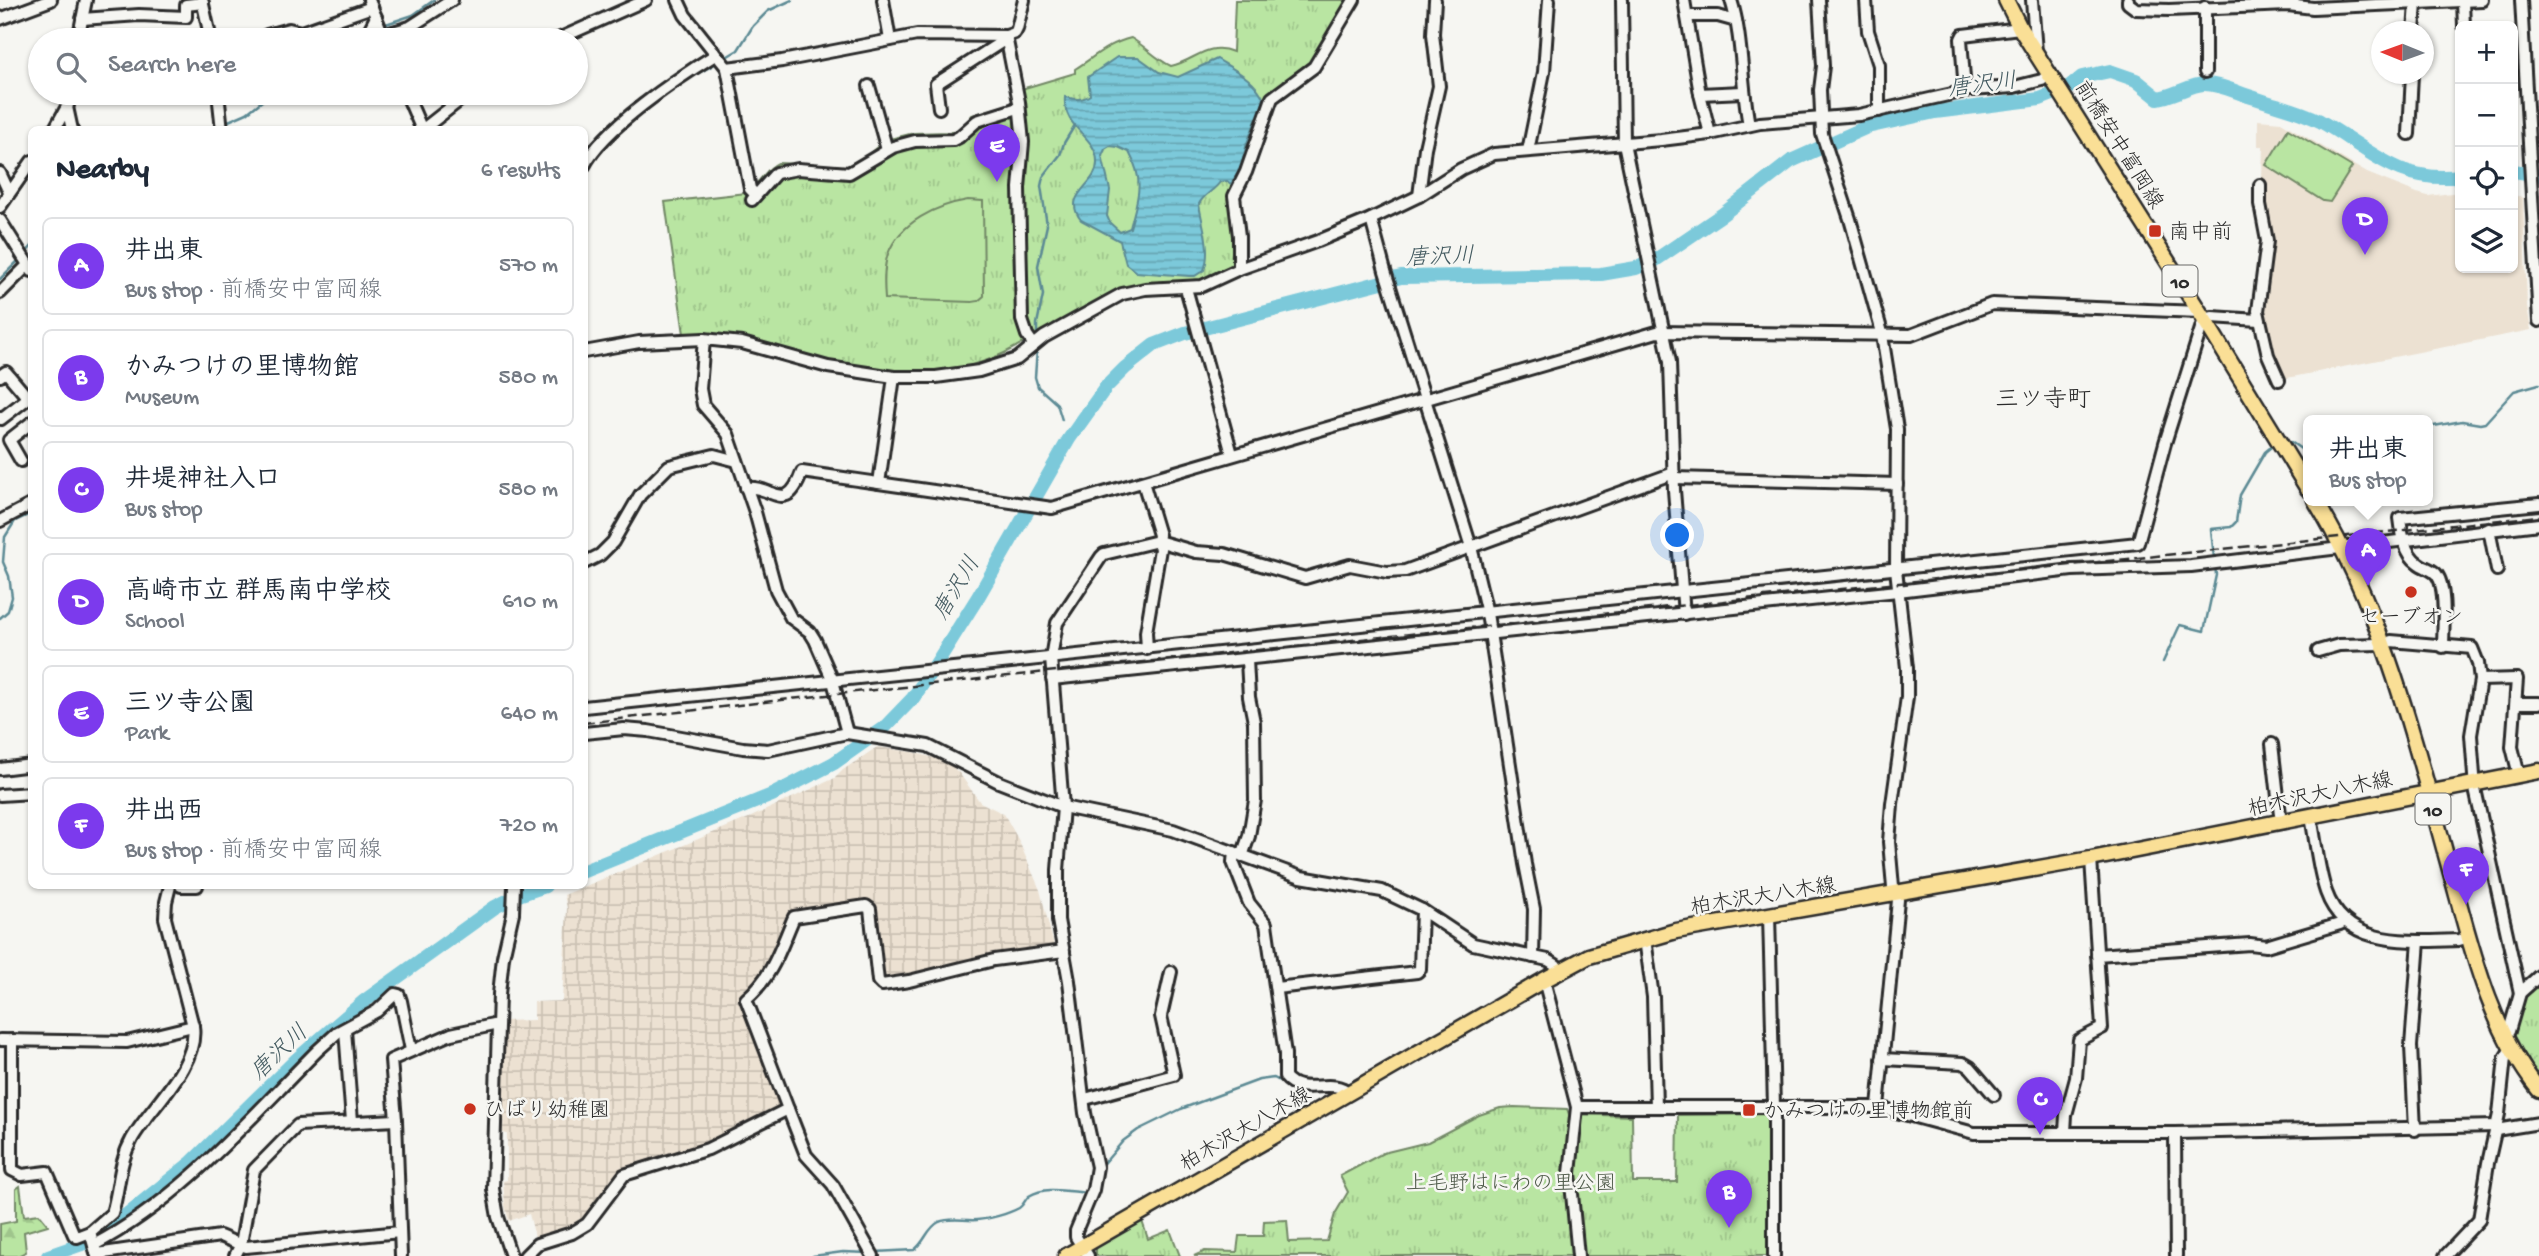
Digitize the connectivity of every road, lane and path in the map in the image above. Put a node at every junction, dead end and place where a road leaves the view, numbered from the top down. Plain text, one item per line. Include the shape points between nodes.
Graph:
1 (51, 0) edge
2 (86, 0) edge
3 (452, 0) edge
4 (646, 0) edge
5 (678, 0) edge
6 (883, 0) edge
7 (1024, 0) edge
8 (1354, 0) edge
9 (1435, 0) edge
10 (1549, 0) edge
11 (1622, 0) edge
12 (1684, 0) edge
13 (1731, 0) edge
14 (1819, 0) edge
15 (1866, 0) edge
16 (2006, 0) edge
17 (2032, 0) edge
18 (2128, 0) edge
19 (2482, 0) edge
20 (2521, 0) edge
21 (202, 1) edge
22 (2409, 2) edge
23 (2463, 2) edge
24 (2205, 7) junction
25 (373, 8) edge
26 (1687, 16) junction
27 (0, 19) edge
28 (82, 19) junction
29 (1735, 21) junction
30 (2412, 21) edge
31 (2463, 21) edge
32 (80, 28) edge
33 (208, 28) edge
34 (313, 28) edge
35 (367, 28) edge
36 (380, 28) edge
37 (408, 28) edge
38 (586, 28) edge
39 (2020, 28) junction
40 (1006, 37) junction
41 (890, 40) junction
42 (2036, 52) junction
43 (715, 55) junction
44 (727, 68) junction
45 (2205, 72) dead end
46 (2050, 73) junction
47 (2412, 84) edge
48 (869, 86) dead end
49 (1965, 91) junction
50 (1743, 92) junction
51 (1700, 94) junction
52 (219, 105) edge
53 (411, 105) edge
54 (454, 105) edge
55 (67, 107) joint
56 (1018, 107) junction
57 (939, 108) dead end
58 (1879, 111) junction
59 (1821, 118) junction
60 (1749, 125) junction
61 (56, 126) edge
62 (71, 126) edge
63 (222, 126) edge
64 (421, 126) edge
65 (426, 126) edge
66 (1710, 134) junction
67 (2409, 134) dead end
68 (1623, 143) junction
69 (887, 150) junction
70 (1528, 151) junction
71 (588, 159) edge
72 (28, 166) edge
73 (0, 173) edge
74 (2260, 185) dead end
75 (9, 192) junction
76 (1419, 196) junction
77 (0, 207) edge
78 (1371, 219) junction
79 (0, 220) edge
80 (28, 266) edge
81 (28, 269) edge
82 (1238, 269) junction
83 (1186, 288) junction
84 (0, 293) edge
85 (2538, 304) edge
86 (2202, 316) junction
87 (2259, 320) junction
88 (2539, 321) edge
89 (1663, 331) junction
90 (1882, 336) junction
91 (704, 339) junction
92 (1034, 345) junction
93 (588, 351) edge
94 (0, 376) edge
95 (894, 377) junction
96 (2279, 380) dead end
97 (28, 395) edge
98 (28, 399) edge
99 (1426, 400) junction
100 (0, 417) edge
101 (28, 425) edge
102 (1232, 454) junction
103 (21, 461) dead end
104 (737, 461) junction
105 (1674, 476) junction
106 (2303, 481) edge
107 (1143, 482) junction
108 (879, 483) junction
109 (1897, 484) junction
110 (746, 488) junction
111 (2539, 504) edge
112 (28, 506) edge
113 (2319, 506) edge
114 (0, 522) edge
115 (2539, 524) edge
116 (2489, 529) junction
117 (2403, 539) junction
118 (1158, 541) junction
119 (2124, 545) junction
120 (1471, 547) junction
121 (2343, 547) junction
122 (588, 560) edge
123 (2127, 568) junction
124 (1896, 569) junction
125 (2497, 570) dead end
126 (1898, 591) junction
127 (1682, 592) junction
128 (1487, 613) junction
129 (1684, 614) junction
130 (1491, 633) junction
131 (2382, 644) junction
132 (2443, 647) junction
133 (1147, 649) junction
134 (2318, 651) dead end
135 (1051, 658) junction
136 (1247, 660) junction
137 (1052, 680) junction
138 (2480, 680) junction
139 (832, 681) junction
140 (2517, 703) junction
141 (2539, 703) edge
142 (588, 707) edge
143 (588, 733) edge
144 (847, 733) junction
145 (2272, 744) dead end
146 (28, 766) edge
147 (0, 769) edge
148 (2539, 771) edge
149 (2519, 775) junction
150 (2475, 783) junction
151 (2429, 792) junction
152 (28, 793) edge
153 (0, 795) edge
154 (1063, 807) junction
155 (2311, 817) junction
156 (2281, 823) junction
157 (1238, 854) junction
158 (2091, 859) junction
159 (169, 889) edge
160 (512, 889) edge
161 (1895, 895) junction
162 (1422, 909) junction
163 (1769, 915) junction
164 (2345, 921) junction
165 (2469, 937) junction
166 (1645, 939) junction
167 (2419, 941) junction
168 (1064, 951) junction
169 (2096, 955) junction
170 (1533, 957) junction
171 (1171, 972) dead end
172 (1559, 972) junction
173 (2539, 976) edge
174 (1544, 980) junction
175 (1276, 988) junction
176 (2520, 993) junction
177 (498, 1024) junction
178 (192, 1026) junction
179 (345, 1030) junction
180 (0, 1040) edge
181 (12, 1040) junction
182 (2508, 1043) junction
183 (411, 1050) junction
184 (1882, 1059) junction
185 (2539, 1090) edge
186 (1349, 1093) junction
187 (1994, 1094) dead end
188 (1085, 1100) junction
189 (1656, 1106) junction
190 (1577, 1107) junction
191 (1774, 1107) junction
192 (1878, 1107) junction
193 (788, 1109) junction
194 (397, 1119) junction
195 (352, 1121) junction
196 (2539, 1123) edge
197 (2496, 1128) junction
198 (2415, 1130) junction
199 (2064, 1132) junction
200 (2175, 1133) junction
201 (90, 1232) junction
202 (400, 1233) junction
203 (169, 1243) junction
204 (241, 1244) junction
205 (95, 1250) edge
206 (1085, 1251) edge
207 (2447, 1253) edge
208 (85, 1256) edge
209 (168, 1256) edge
210 (235, 1256) edge
211 (401, 1256) edge
212 (511, 1256) edge
213 (525, 1256) edge
214 (873, 1256) edge
215 (1066, 1256) edge
216 (1578, 1256) edge
217 (1774, 1256) edge
218 (2176, 1256) edge
219 (2462, 1256) edge

1 - 27 street
2 - 28 street
3 - 37 street
4 - 38 street
5 - 43 street
6 - 41 street
7 - 40 street via 1017,29
8 - 82 street via 1314,67 1272,98 1234,196
9 - 76 street via 1438,86
10 - 70 street via 1544,72
11 - 68 street
12 - 26 street
13 - 29 street
14 - 59 street
15 - 58 street via 1868,31 1879,65
16 - 39 main road, 前橋安中富岡線 / 10
17 - 42 street
18 - 24 street via 2136,9
19 - 23 street
20 - 85 street
21 - 28 street via 186,5 186,17
21 - 33 street
22 - 23 street
22 - 24 street via 2313,8
22 - 30 street
23 - 31 street
24 - 45 street
25 - 34 street
25 - 35 street
25 - 36 street
26 - 29 street
26 - 51 street
28 - 32 street
29 - 50 street
39 - 42 main road, 前橋安中富岡線 / 10
39 - 49 street via 1963,35
40 - 41 street via 917,35
40 - 56 street
40 - 57 street via 936,84
41 - 44 street
42 - 46 main road, 前橋安中富岡線 / 10
43 - 44 street
43 - 71 street via 669,84
44 - 69 street via 754,197 776,173 798,169 849,173
46 - 49 street via 2042,80 2014,87
46 - 86 main road, 前橋安中富岡線 / 10
47 - 67 street
48 - 69 street
49 - 58 street
50 - 51 street
50 - 60 street
51 - 66 street
52 - 63 street
53 - 64 street
54 - 65 street
55 - 61 street
55 - 62 street
56 - 69 street via 976,121 953,140 915,141
56 - 92 street via 1023,142 1019,188 1022,320
58 - 59 street
59 - 60 street
59 - 90 street via 1823,142
60 - 66 street
66 - 68 street
68 - 70 street
68 - 89 street
70 - 76 street via 1494,154
72 - 75 street
73 - 75 street
74 - 87 street via 2267,241
75 - 77 street
76 - 78 street
78 - 82 street
78 - 99 street
79 - 80 street
81 - 84 street
82 - 83 street via 1202,286
83 - 92 street via 1122,294
83 - 102 street
85 - 88 street
86 - 87 street
86 - 90 street via 1992,304 1912,335
86 - 106 main road, 前橋安中富岡線 / 10
86 - 119 street via 2138,543
87 - 96 street
89 - 90 street
89 - 99 street
89 - 105 street via 1671,366
90 - 109 street via 1897,429
91 - 93 street via 639,342
91 - 95 street
91 - 104 street via 701,399 728,434
92 - 95 street via 1017,359 979,371
94 - 97 street via 6,372
95 - 108 street
98 - 100 street
99 - 102 street
99 - 120 street
101 - 103 street via 9,440
102 - 107 street
104 - 110 street
104 - 122 street via 714,455 669,466 640,495 613,542
105 - 109 street
105 - 120 street
105 - 127 street
107 - 108 street via 1052,508
107 - 118 street
108 - 110 street via 802,472 789,494
109 - 124 street
110 - 139 street via 776,590 791,618 810,632
111 - 117 street via 2400,518
112 - 114 street
113 - 121 main road, 10
115 - 116 street
116 - 117 street
116 - 125 street
117 - 121 street
117 - 132 street via 2416,562 2435,572 2441,583
118 - 120 street via 1224,554 1304,578 1349,565 1405,571
118 - 133 street
118 - 135 street via 1101,557 1057,623
119 - 123 street
119 - 124 street
120 - 128 street
121 - 123 street via 2191,566
121 - 131 main road, 10 via 2371,607
123 - 126 street via 2072,570
124 - 126 street
124 - 127 street
126 - 129 street
126 - 161 street via 1907,696 1889,842
127 - 128 street
127 - 129 street
128 - 130 street
128 - 133 street
129 - 130 street
130 - 136 street
130 - 170 street via 1534,909
131 - 132 street
131 - 134 street via 2339,645
131 - 151 main road, 10
132 - 138 street via 2472,648
133 - 135 street
135 - 137 street
135 - 139 street
136 - 137 street
136 - 157 street via 1255,800 1249,836
137 - 154 street
138 - 140 street via 2517,679
138 - 150 street via 2471,735
139 - 142 street
139 - 144 street
140 - 141 street
140 - 149 street via 2512,747
143 - 144 street via 648,731 768,750
144 - 154 street via 941,751 999,782
145 - 156 street
146 - 147 street
148 - 149 main road, 柏木沢大八木線
149 - 150 main road, 柏木沢大八木線
150 - 151 main road, 柏木沢大八木線
150 - 176 street
151 - 155 main road, 柏木沢大八木線
151 - 165 main road, 10
152 - 153 street
154 - 157 street via 1155,825
154 - 168 street via 1058,920
155 - 156 main road, 柏木沢大八木線
155 - 164 street via 2325,888 2333,908
156 - 158 main road, 柏木沢大八木線
157 - 162 street via 1300,877 1382,891
157 - 175 street via 1233,862 1249,903 1266,925
158 - 161 main road, 柏木沢大八木線
158 - 169 street
159 - 178 street via 165,918
160 - 177 street
161 - 163 main road, 柏木沢大八木線
161 - 184 street via 1897,920
162 - 170 street via 1473,944
162 - 175 street via 1417,972
163 - 166 main road, 柏木沢大八木線
163 - 191 street
164 - 167 street via 2383,940
164 - 169 street via 2266,946
165 - 167 street
165 - 182 main road, 10 via 2484,989
166 - 172 main road, 柏木沢大八木線 via 1589,956
166 - 189 street via 1653,997
167 - 198 street via 2411,1046
168 - 188 street
168 - 193 street via 994,960 882,985 870,909 794,917 771,971 746,999
169 - 199 street via 2102,1028 2079,1040
170 - 172 street via 1552,962
171 - 188 street via 1160,1009 1174,1075
172 - 174 main road, 柏木沢大八木線
173 - 176 street
174 - 186 main road, 柏木沢大八木線
174 - 190 street
175 - 186 street via 1285,1077 1300,1087 1341,1087
176 - 182 street
177 - 183 street via 451,1034
177 - 212 street via 493,1189
178 - 181 street via 127,1042
178 - 201 street via 194,1040 188,1059 127,1148 112,1213
179 - 183 street via 397,994
179 - 195 street
179 - 205 street via 318,1049 193,1174
180 - 181 street
181 - 201 street via 12,1170 47,1172 74,1236
182 - 185 main road, 10
182 - 197 street
183 - 194 street via 391,1060
184 - 187 street via 1963,1063
184 - 192 street
186 - 206 main road, 柏木沢大八木線
188 - 206 street via 1097,1167 1097,1179 1076,1231
189 - 190 street
189 - 191 street
190 - 216 street via 1570,1173
191 - 192 street
191 - 217 street
192 - 199 street via 1974,1133
193 - 213 street via 708,1149 624,1175 587,1224 537,1244
193 - 214 street via 806,1155 833,1185
194 - 195 street
194 - 202 street
195 - 204 street via 298,1125 260,1162 251,1181
196 - 197 street
197 - 198 street
197 - 207 street via 2479,1220
198 - 200 street
199 - 200 street
200 - 218 street
201 - 205 street
202 - 204 street
202 - 211 street
203 - 204 street via 220,1236
203 - 205 street
203 - 209 street
204 - 210 street
205 - 208 street
206 - 215 main road, 柏木沢大八木線
207 - 219 street

